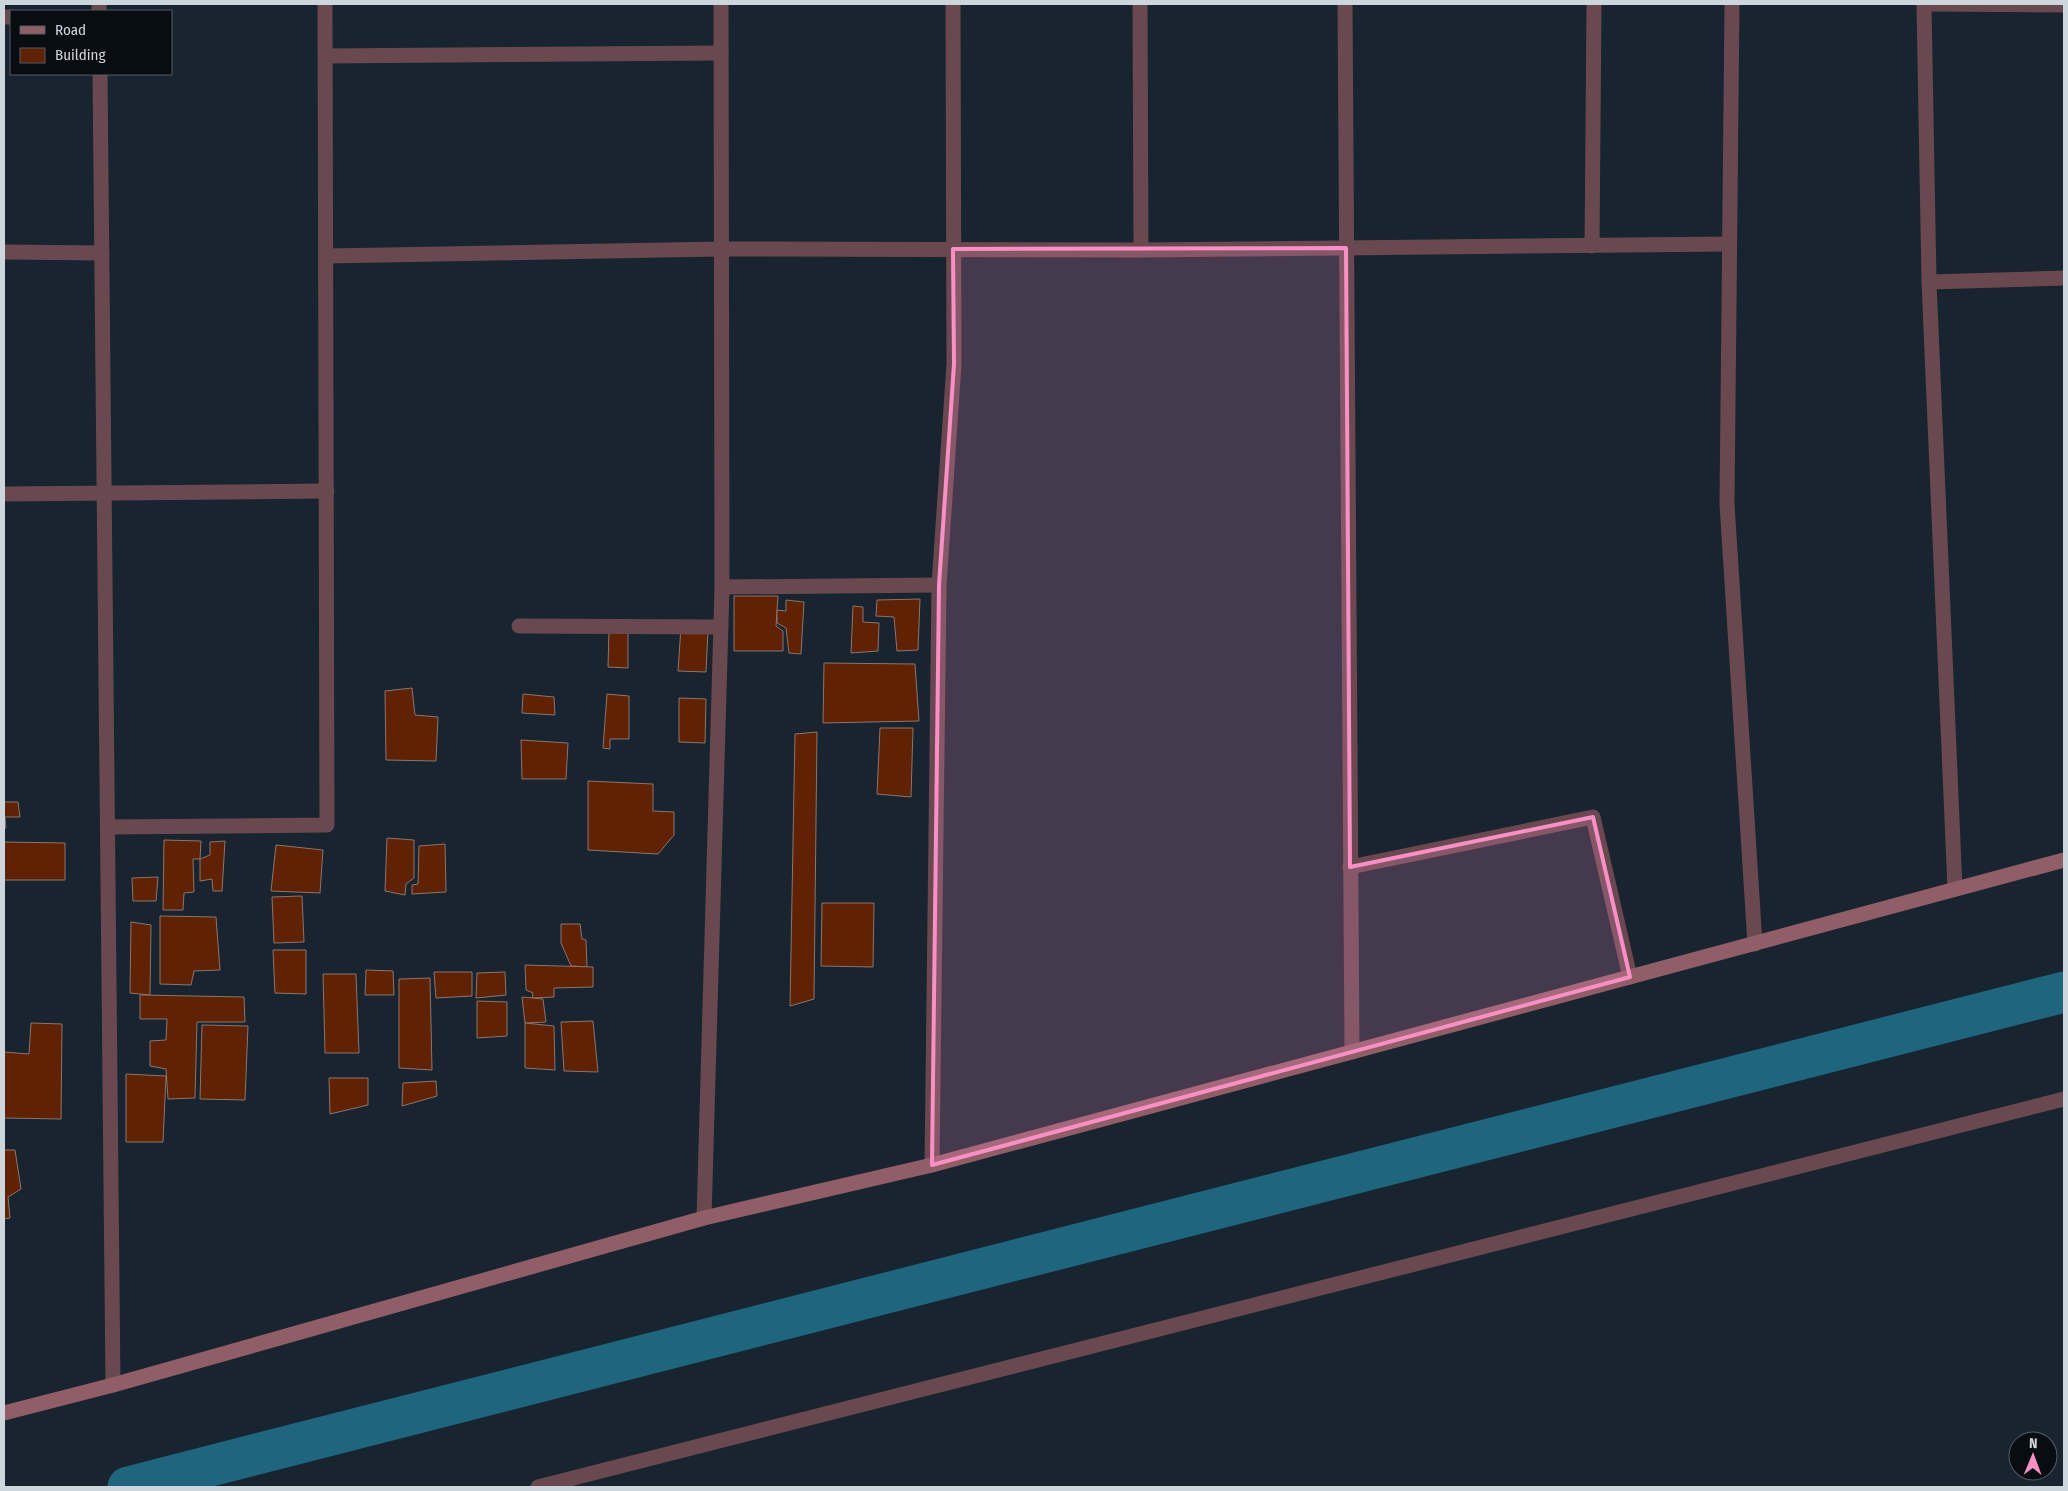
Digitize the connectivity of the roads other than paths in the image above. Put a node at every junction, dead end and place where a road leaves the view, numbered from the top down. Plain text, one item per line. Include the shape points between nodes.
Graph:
1 (325, 4) edge
2 (721, 4) edge
3 (953, 4) edge
4 (1140, 4) edge
5 (1345, 4) edge
6 (1594, 4) edge
7 (1732, 4) edge
8 (1924, 4) edge
9 (2064, 5) edge
10 (721, 53) junction
11 (326, 56) junction
12 (100, 75) edge
13 (1730, 244) junction
14 (1592, 246) junction
15 (1346, 248) junction
16 (721, 249) junction
17 (953, 249) junction
18 (1141, 250) junction
19 (4, 252) edge
20 (102, 253) junction
21 (327, 256) junction
22 (2064, 278) edge
23 (1929, 282) junction
24 (326, 491) junction
25 (104, 493) junction
26 (4, 494) edge
27 (940, 585) junction
28 (722, 587) junction
29 (520, 626) dead end
30 (720, 627) junction
31 (108, 827) junction
32 (2064, 860) edge
33 (1350, 867) junction
34 (1955, 889) junction
35 (1754, 944) junction
36 (1630, 977) junction
37 (1352, 1052) junction
38 (2064, 1099) edge
39 (932, 1165) junction
40 (704, 1218) junction
41 (113, 1385) junction
42 (4, 1412) edge
43 (538, 1487) edge

1 - 11 street
2 - 10 street
3 - 17 street
4 - 18 street
5 - 15 street
6 - 14 street
7 - 13 street
8 - 9 street
8 - 23 street
10 - 11 street
10 - 16 street
11 - 21 street
12 - 20 street
13 - 14 street
13 - 35 street via 1727,504
14 - 15 street
15 - 18 street
15 - 33 street
16 - 17 street
16 - 21 street
16 - 28 street
17 - 18 street
17 - 27 street via 954,364
19 - 20 street
20 - 25 street
21 - 24 street
22 - 23 street
23 - 34 street
24 - 25 street
24 - 31 street via 327,825
25 - 26 street
25 - 31 street
27 - 28 street
27 - 39 street
28 - 30 street
29 - 30 street
30 - 40 street
31 - 41 street
32 - 34 street
33 - 36 street via 1593,817
33 - 37 street
34 - 35 street
35 - 36 street
36 - 37 street
37 - 39 street
38 - 43 street
39 - 40 street
40 - 41 street
41 - 42 street

